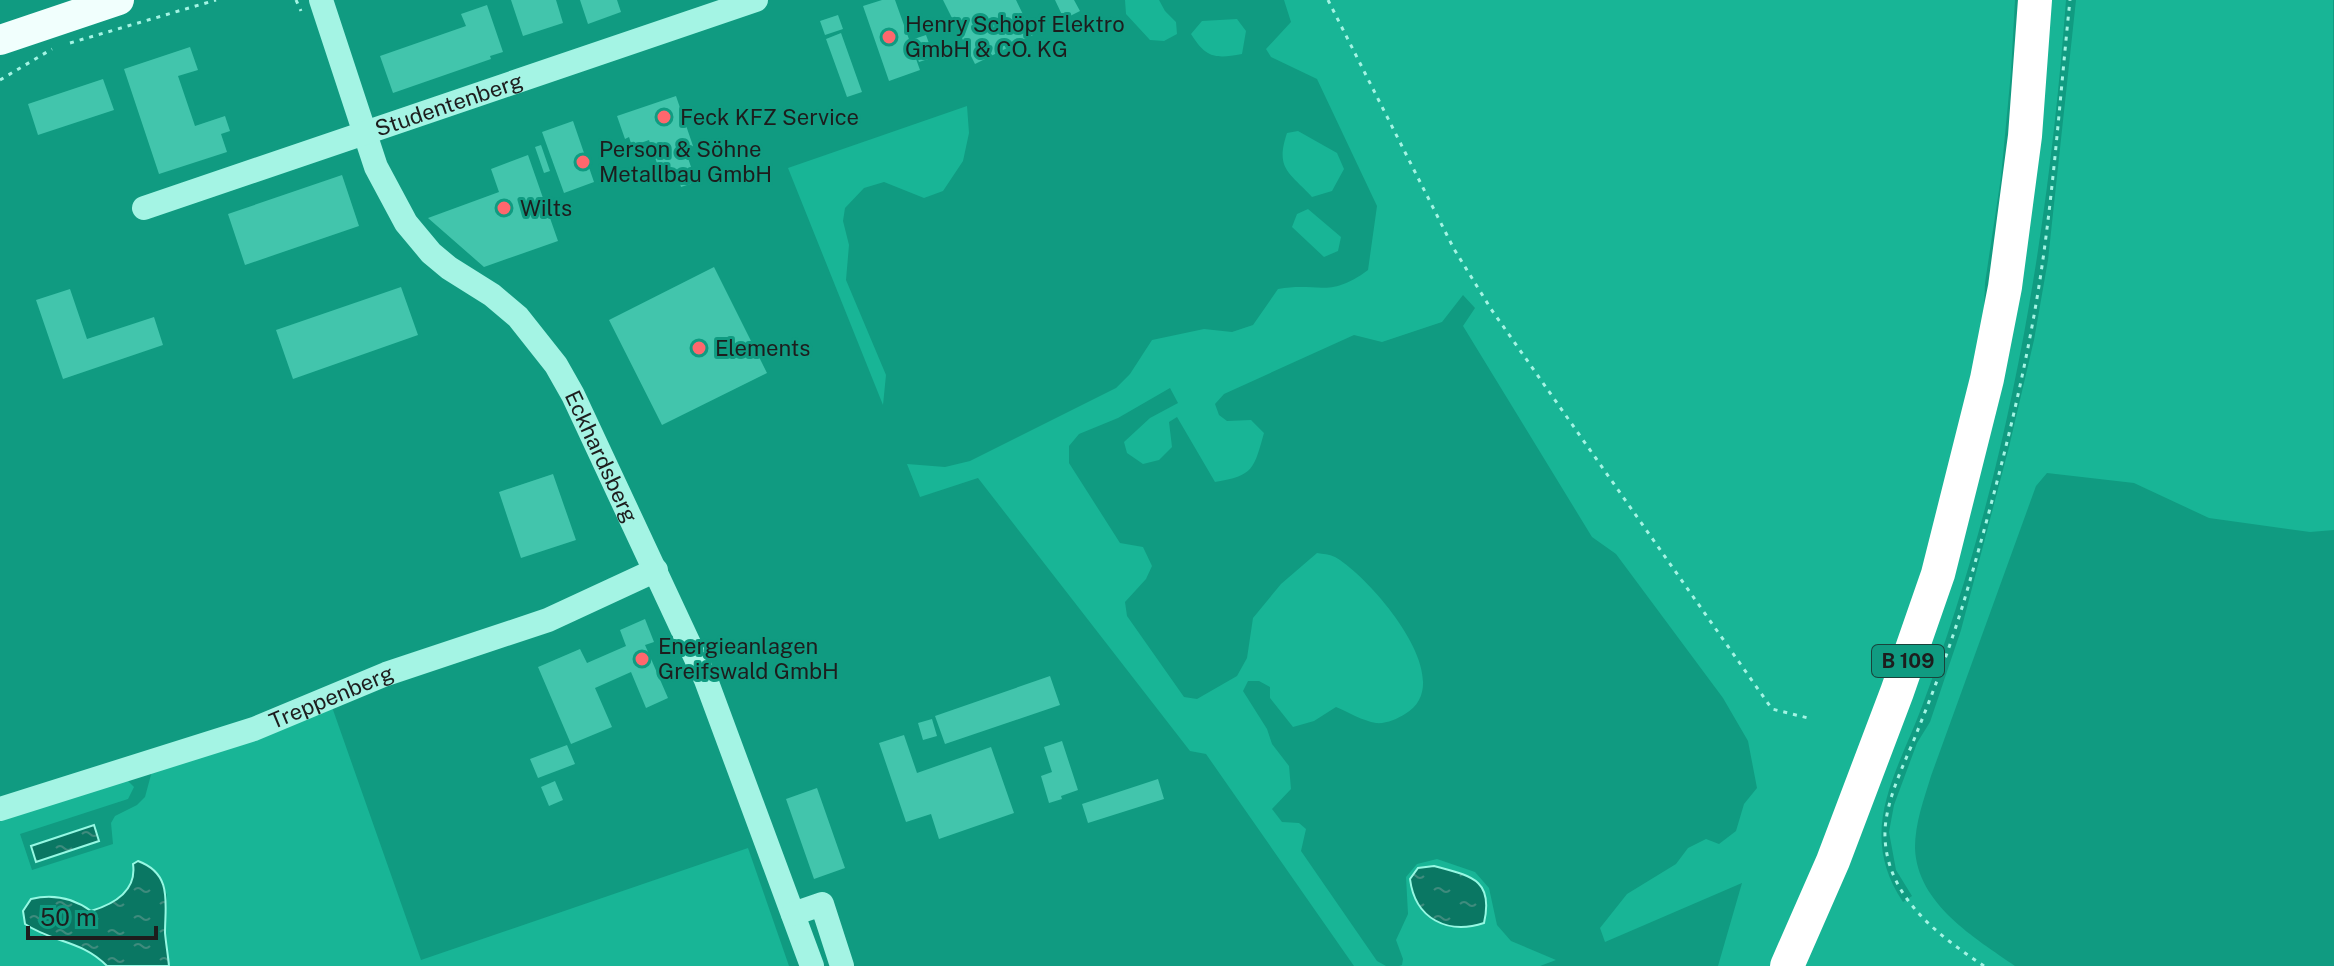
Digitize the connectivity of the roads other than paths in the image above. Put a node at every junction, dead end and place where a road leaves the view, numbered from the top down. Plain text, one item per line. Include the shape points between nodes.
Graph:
1 (119, 0) edge
2 (756, 0) edge
3 (2021, 0) edge
4 (2035, 0) edge
5 (312, 7) edge
6 (0, 40) edge
7 (2028, 98) junction
8 (366, 134) junction
9 (144, 208) dead end
10 (656, 570) junction
11 (0, 809) edge
12 (793, 914) junction
13 (812, 966) edge
14 (842, 966) edge
15 (1787, 966) edge

1 - 6 main road
2 - 8 street, Studentenberg
3 - 7 highway
4 - 7 highway, B 109
5 - 8 street, Eckhardsberg
7 - 15 highway, B 109 via 2005,287 1938,574 1854,805
8 - 9 street, Studentenberg
8 - 10 street, Eckhardsberg via 376,167 406,223 431,253 518,317 556,365
10 - 11 street, Treppenberg via 548,620 386,674 254,729
10 - 12 street, Eckhardsberg via 706,680
12 - 13 street, Eckhardsberg
12 - 14 street via 822,904

